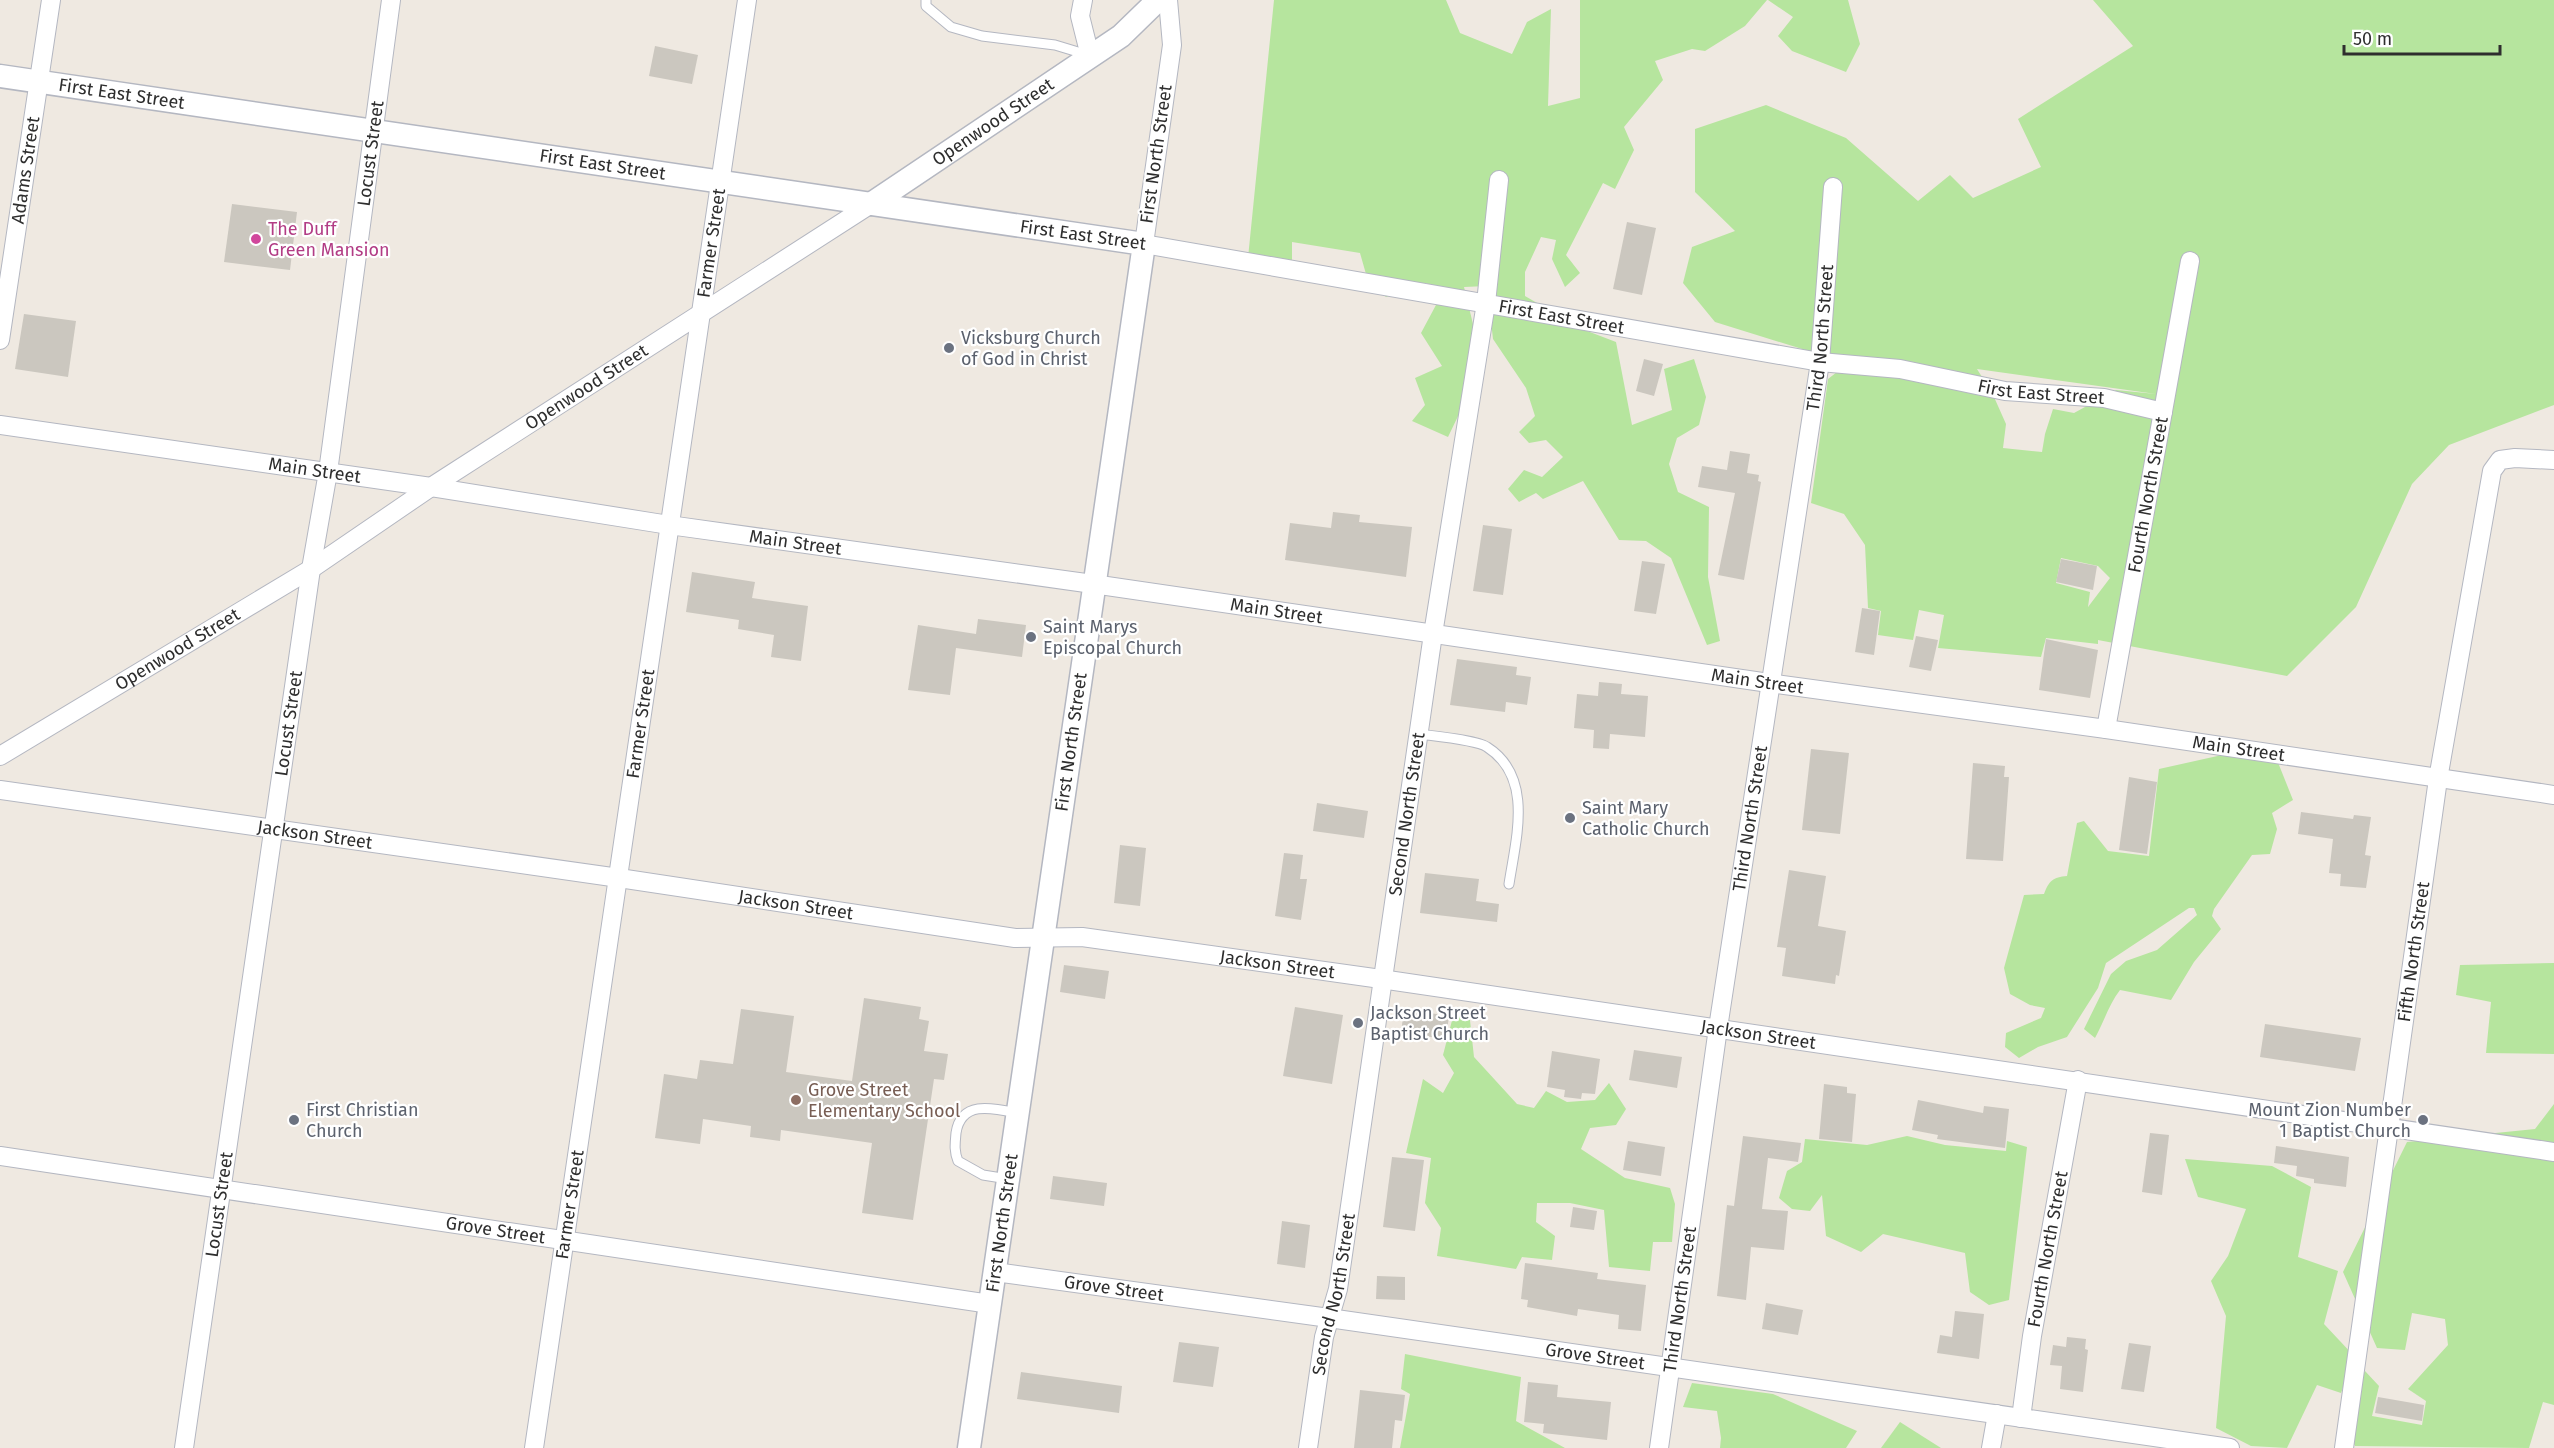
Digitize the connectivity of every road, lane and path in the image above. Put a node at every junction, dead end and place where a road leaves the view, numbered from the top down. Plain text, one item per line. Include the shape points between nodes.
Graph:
1 (51, 0) edge
2 (391, 0) edge
3 (747, 0) edge
4 (926, 0) edge
5 (1158, 0) edge
6 (1168, 0) edge
7 (1081, 5) edge
8 (1090, 56) junction
9 (0, 76) edge
10 (38, 81) junction
11 (372, 130) junction
12 (1499, 180) dead end
13 (722, 181) junction
14 (1833, 188) dead end
15 (871, 204) junction
16 (1144, 244) junction
17 (2190, 261) dead end
18 (1486, 303) junction
19 (702, 314) junction
20 (0, 340) edge
21 (1820, 362) junction
22 (2163, 412) junction
23 (0, 425) edge
24 (2554, 460) edge
25 (328, 472) junction
26 (431, 487) junction
27 (669, 525) junction
28 (311, 569) junction
29 (1093, 584) junction
30 (1433, 634) junction
31 (1769, 683) junction
32 (2106, 729) junction
33 (1419, 734) junction
34 (0, 756) edge
35 (2438, 779) junction
36 (0, 790) edge
37 (2554, 795) edge
38 (274, 829) junction
39 (619, 878) junction
40 (1509, 884) dead end
41 (1044, 938) junction
42 (1382, 980) junction
43 (1718, 1028) junction
44 (2078, 1080) junction
45 (1018, 1113) junction
46 (2389, 1129) junction
47 (2554, 1152) edge
48 (0, 1156) edge
49 (1008, 1179) junction
50 (221, 1189) junction
51 (565, 1241) junction
52 (994, 1272) junction
53 (990, 1304) junction
54 (1329, 1318) junction
55 (1669, 1367) junction
56 (1997, 1414) junction
57 (2021, 1418) junction
58 (184, 1448) edge
59 (534, 1448) edge
60 (969, 1448) edge
61 (1308, 1448) edge
62 (1659, 1448) edge
63 (1990, 1448) edge
64 (2230, 1448) edge
65 (2344, 1448) edge

1 - 10 street, Adams Street
2 - 11 street, Locust Street
3 - 13 street, Farmer Street
4 - 8 lane via 926,6 951,27 982,36 1055,45
5 - 8 street, Openwood Street via 1121,36
6 - 16 street, First North Street via 1172,45
7 - 8 street
8 - 15 street, Openwood Street
9 - 10 street, First East Street
10 - 11 street, First East Street
10 - 20 street, Adams Street
11 - 13 street, First East Street
11 - 25 street, Locust Street
12 - 18 street, Second North Street
13 - 15 street, First East Street
13 - 19 street, Farmer Street
14 - 21 street, Third North Street
15 - 16 street, First East Street
15 - 19 street, Openwood Street
16 - 18 street, First East Street
16 - 29 street, First North Street
17 - 22 street, Fourth North Street
18 - 21 street, First East Street
18 - 30 street, Second North Street
19 - 26 street, Openwood Street
19 - 27 street, Farmer Street
21 - 22 street, First East Street via 1900,369 2005,391 2103,398
21 - 31 street, Third North Street
22 - 32 street, Fourth North Street
23 - 25 street, Main Street
24 - 35 street, Fifth North Street via 2500,460 2492,471
25 - 26 street, Main Street
25 - 28 street, Locust Street
26 - 27 street, Main Street
26 - 28 street, Openwood Street
27 - 29 street, Main Street
27 - 39 street, Farmer Street
28 - 34 street, Openwood Street
28 - 38 street, Locust Street
29 - 30 street, Main Street
29 - 41 street, First North Street
30 - 31 street, Main Street
30 - 33 street, Second North Street
31 - 32 street, Main Street
31 - 43 street, Third North Street
32 - 35 street, Main Street
33 - 40 lane via 1485,746 1503,761 1514,781 1521,809
33 - 42 street, Second North Street
35 - 37 street, Main Street
35 - 46 street, Fifth North Street
36 - 38 street, Jackson Street
38 - 39 street, Jackson Street
38 - 50 street, Locust Street
39 - 41 street, Jackson Street via 1015,938
39 - 51 street, Farmer Street
41 - 42 street, Jackson Street via 1082,938
41 - 45 street, First North Street
42 - 43 street, Jackson Street
42 - 54 street, Second North Street via 1338,1289
43 - 44 street, Jackson Street
43 - 55 street, Third North Street
44 - 46 street, Jackson Street
44 - 57 street, Fourth North Street
45 - 49 street, First North Street
45 - 49 lane via 990,1107 975,1109 964,1113 957,1125 954,1152 958,1161 983,1175
46 - 47 street, Jackson Street
46 - 65 street, Fifth North Street
48 - 50 street, Grove Street
49 - 52 street, First North Street
50 - 51 street, Grove Street
50 - 58 street, Locust Street
51 - 53 street, Grove Street
51 - 59 street, Farmer Street
52 - 53 street, First North Street
52 - 54 street, Grove Street
53 - 60 street, First North Street
54 - 55 street, Grove Street
54 - 61 street, Second North Street
55 - 56 street, Grove Street
55 - 62 street, Third North Street
56 - 57 street, Grove Street
56 - 63 street
57 - 64 street, Grove Street

